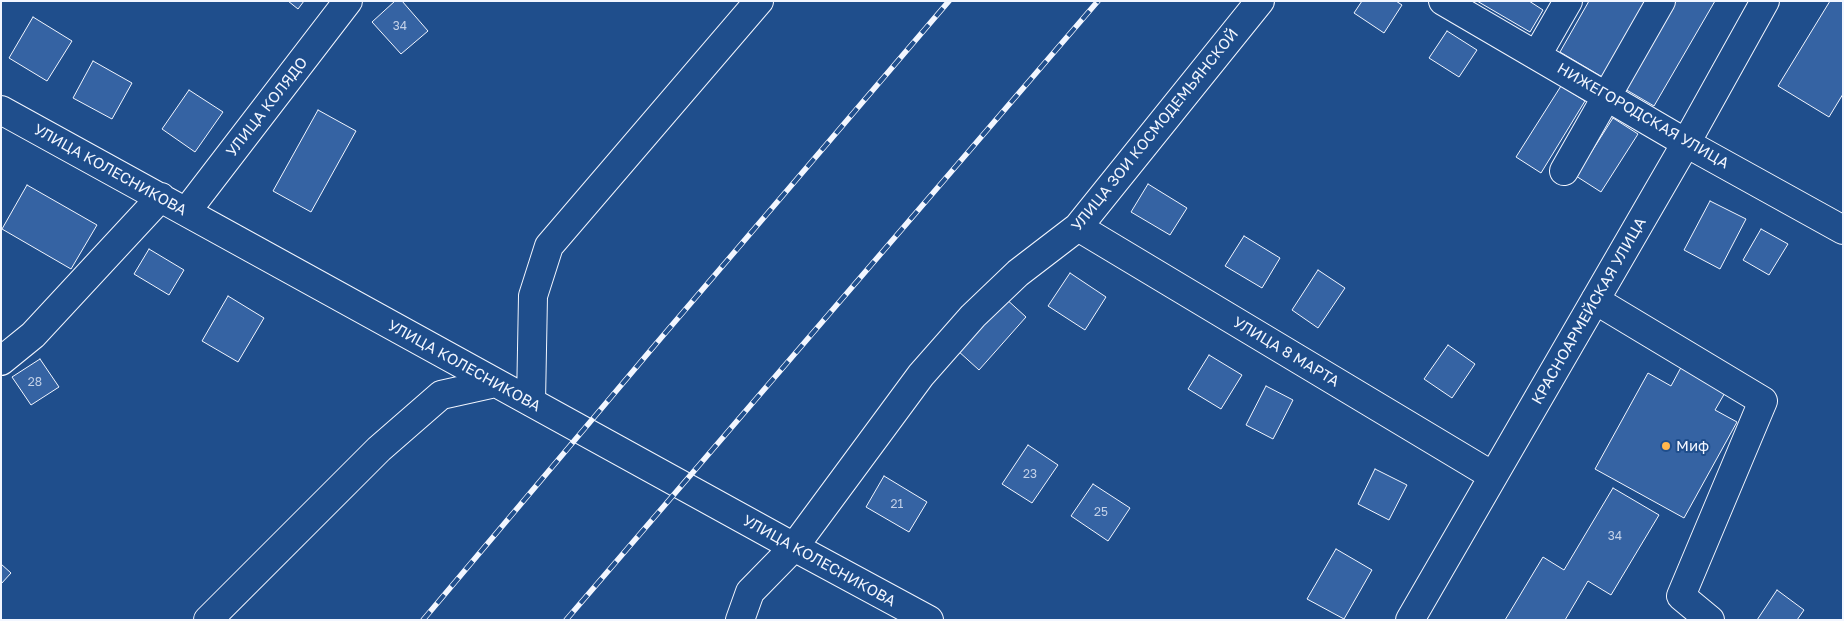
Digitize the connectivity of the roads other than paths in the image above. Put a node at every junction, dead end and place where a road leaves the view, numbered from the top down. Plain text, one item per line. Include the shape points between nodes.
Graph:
1 (348, 1) edge
2 (759, 1) edge
3 (1260, 1) edge
4 (1443, 1) edge
5 (1661, 1) edge
6 (1765, 1) edge
7 (1566, 2) edge
8 (736, 13) edge
9 (1537, 55) junction
10 (1607, 96) junction
11 (1, 110) edge
12 (1686, 143) junction
13 (1564, 171) dead end
14 (161, 198) junction
15 (186, 212) junction
16 (1078, 227) junction
17 (1843, 230) edge
18 (1595, 300) junction
19 (1, 362) edge
20 (495, 382) junction
21 (531, 402) junction
22 (1493, 476) junction
23 (794, 547) junction
24 (921, 618) edge
25 (208, 620) edge
26 (740, 620) edge
27 (1410, 620) edge
28 (1710, 620) edge

1 - 15 street, УЛИЦА КОЛЯДО
2 - 8 street
3 - 16 street, УЛИЦА ЗОИ КОСМОДЕМЬЯНСКОЙ
4 - 9 street, НИЖЕГОРОДСКАЯ УЛИЦА
5 - 10 street
6 - 12 street, КРАСНОАРМЕЙСКАЯ УЛИЦА
7 - 9 street
8 - 21 street via 549,246 533,296
9 - 10 street, НИЖЕГОРОДСКАЯ УЛИЦА
10 - 12 street, НИЖЕГОРОДСКАЯ УЛИЦА
10 - 13 street
11 - 14 street, УЛИЦА КОЛЕСНИКОВА
12 - 17 street, НИЖЕГОРОДСКАЯ УЛИЦА
12 - 18 street, КРАСНОАРМЕЙСКАЯ УЛИЦА
14 - 15 street, УЛИЦА КОЛЕСНИКОВА
14 - 19 street via 33,335
15 - 20 street, УЛИЦА КОЛЕСНИКОВА
16 - 22 street, УЛИЦА 8 МАРТА
16 - 23 street, УЛИЦА ЗОИ КОСМОДЕМЬЯНСКОЙ via 1018,274 973,316 921,375
18 - 22 street, КРАСНОАРМЕЙСКАЯ УЛИЦА
18 - 28 street via 1763,401 1681,596
20 - 21 street, УЛИЦА КОЛЕСНИКОВА
20 - 25 street via 441,395 380,448
21 - 23 street, УЛИЦА КОЛЕСНИКОВА
22 - 27 street, КРАСНОАРМЕЙСКАЯ УЛИЦА
23 - 24 street, УЛИЦА КОЛЕСНИКОВА
23 - 26 street, УЛИЦА ЗОИ КОСМОДЕМЬЯНСКОЙ via 750,592

